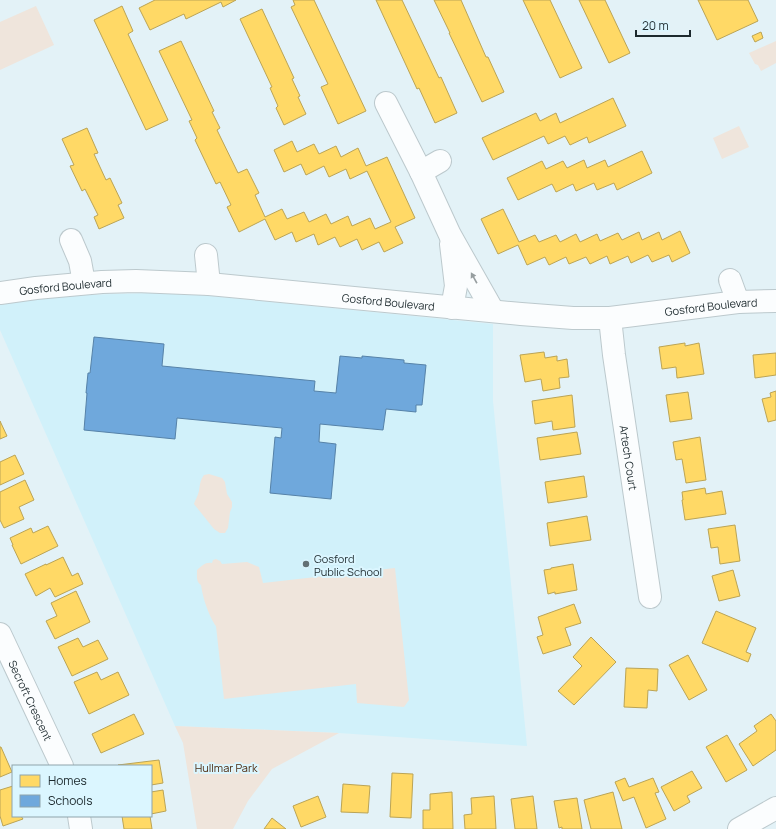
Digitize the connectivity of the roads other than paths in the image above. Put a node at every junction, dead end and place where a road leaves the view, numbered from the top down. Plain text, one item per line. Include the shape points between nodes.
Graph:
1 (386, 103) dead end
2 (440, 161) dead end
3 (421, 172) junction
4 (450, 235) junction
5 (71, 240) dead end
6 (206, 255) dead end
7 (730, 280) dead end
8 (84, 283) junction
9 (209, 284) junction
10 (0, 293) edge
11 (776, 301) edge
12 (738, 302) junction
13 (452, 308) junction
14 (493, 312) junction
15 (610, 318) junction
16 (650, 597) dead end
17 (0, 634) edge
18 (62, 765) edge
19 (776, 808) edge
20 (79, 817) edge
21 (81, 829) edge
22 (739, 829) edge

1 - 3 street
2 - 3 street
3 - 4 street
4 - 13 street via 456,286
14 -> 4 street
5 - 8 street via 80,261
6 - 9 street
7 - 12 street
8 - 9 street, Gosford Boulevard via 136,281
8 - 10 street, Gosford Boulevard
9 - 13 street, Gosford Boulevard
11 - 12 street, Gosford Boulevard
12 - 15 street, Gosford Boulevard
13 - 14 street, Gosford Boulevard
14 - 15 street, Gosford Boulevard
15 - 16 street, Artech Court
17 - 18 street, Secroft Crescent
19 - 22 street
20 - 21 street

